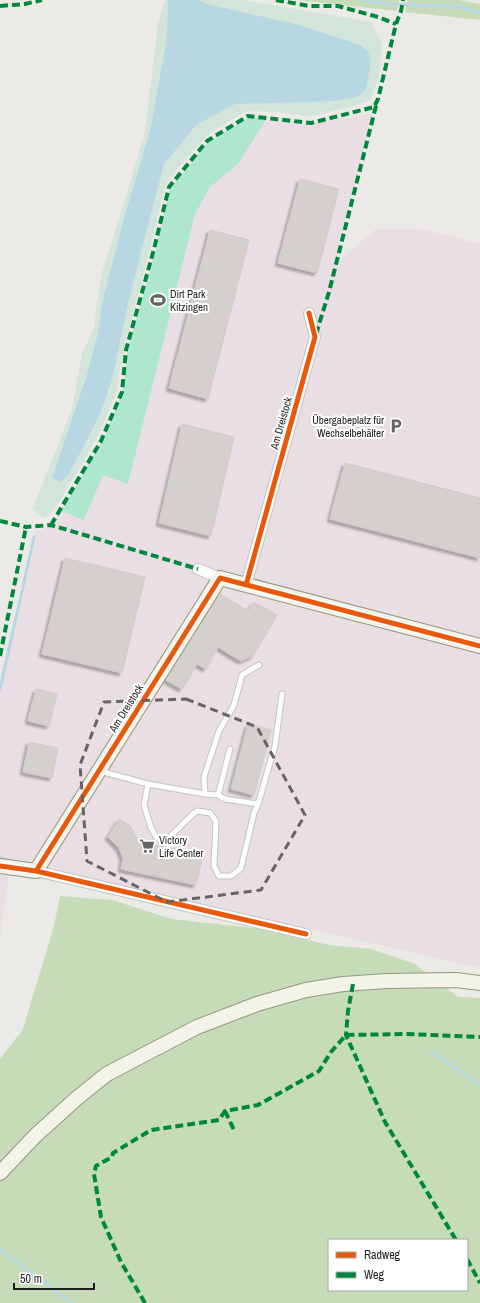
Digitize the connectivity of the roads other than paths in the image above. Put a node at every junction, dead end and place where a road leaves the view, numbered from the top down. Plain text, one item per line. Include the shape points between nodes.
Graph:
1 (309, 313) dead end
2 (198, 569) dead end
3 (220, 578) junction
4 (246, 585) junction
5 (480, 646) edge
6 (259, 665) dead end
7 (282, 694) dead end
8 (230, 749) dead end
9 (99, 770) junction
10 (148, 784) junction
11 (205, 794) junction
12 (218, 795) junction
13 (258, 804) junction
14 (0, 866) edge
15 (36, 871) junction
16 (306, 934) dead end
17 (480, 983) edge
18 (0, 1173) edge

1 - 4 street, Am Dreistock via 315,337
2 - 3 street
3 - 4 street
3 - 9 street, Am Dreistock
4 - 5 street
6 - 11 lane via 242,675 234,705 220,731 204,777
7 - 13 lane via 275,746
8 - 12 lane
9 - 10 lane
9 - 15 street, Am Dreistock
10 - 11 lane
10 - 13 lane via 144,805 157,838 166,840 197,811 210,813 216,822 214,866 219,876 230,876 241,868
11 - 12 lane
12 - 13 lane via 225,799
14 - 15 street
15 - 16 street
17 - 18 street via 456,980 343,984 257,1004 197,1027 107,1074 35,1136

